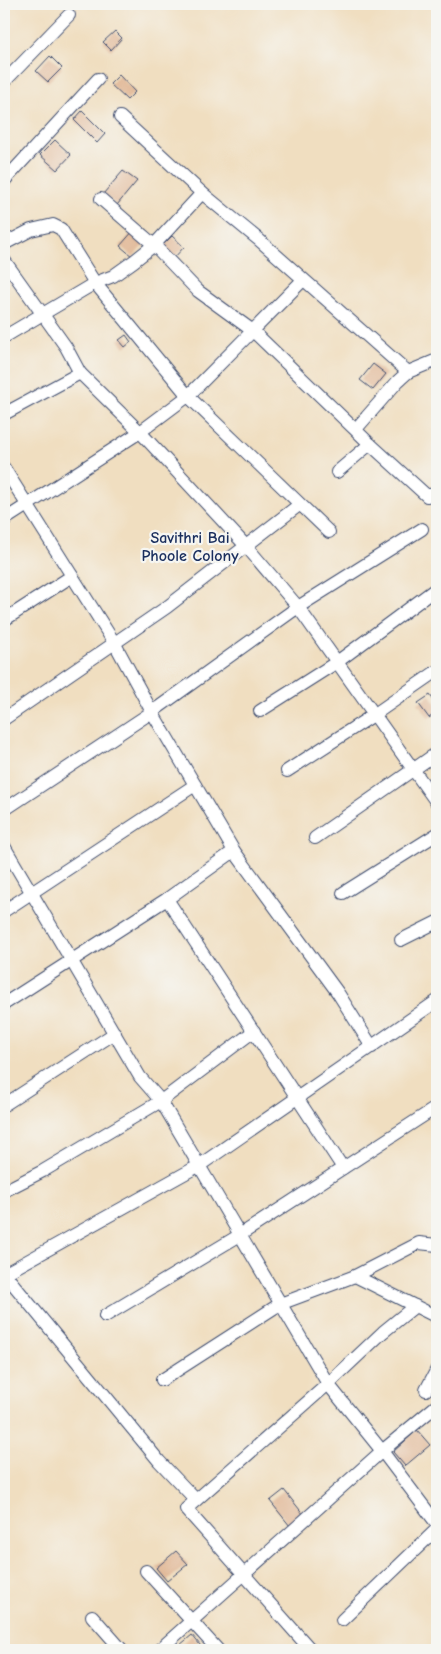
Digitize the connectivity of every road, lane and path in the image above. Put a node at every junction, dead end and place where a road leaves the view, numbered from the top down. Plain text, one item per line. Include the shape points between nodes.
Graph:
1 (69, 15) dead end
2 (98, 79) dead end
3 (4, 82) edge
4 (120, 117) dead end
5 (4, 181) edge
6 (202, 193) junction
7 (101, 199) dead end
8 (4, 244) edge
9 (154, 245) junction
10 (4, 260) edge
11 (303, 280) junction
12 (96, 283) junction
13 (42, 313) junction
14 (253, 331) junction
15 (4, 337) edge
16 (437, 360) edge
17 (408, 372) junction
18 (80, 373) junction
19 (188, 396) junction
20 (4, 414) edge
21 (356, 429) junction
22 (140, 432) junction
23 (370, 444) junction
24 (4, 468) edge
25 (336, 472) dead end
26 (437, 493) edge
27 (26, 505) junction
28 (299, 505) junction
29 (4, 520) edge
30 (422, 529) dead end
31 (329, 532) dead end
32 (246, 546) junction
33 (72, 576) junction
34 (437, 588) edge
35 (298, 607) junction
36 (4, 620) edge
37 (115, 644) junction
38 (337, 662) junction
39 (437, 672) edge
40 (260, 711) dead end
41 (152, 712) junction
42 (375, 714) junction
43 (4, 719) edge
44 (437, 753) edge
45 (413, 770) junction
46 (286, 771) dead end
47 (195, 785) junction
48 (437, 803) edge
49 (4, 810) edge
50 (437, 834) edge
51 (315, 838) dead end
52 (4, 846) edge
53 (234, 851) junction
54 (343, 893) dead end
55 (32, 894) junction
56 (167, 898) junction
57 (4, 911) edge
58 (437, 922) edge
59 (401, 940) dead end
60 (73, 961) junction
61 (437, 1001) edge
62 (4, 1004) edge
63 (254, 1032) junction
64 (115, 1033) junction
65 (372, 1047) junction
66 (296, 1098) junction
67 (162, 1101) junction
68 (4, 1105) edge
69 (437, 1107) edge
70 (200, 1165) junction
71 (343, 1168) junction
72 (4, 1191) edge
73 (240, 1235) junction
74 (437, 1245) edge
75 (4, 1273) edge
76 (355, 1276) junction
77 (280, 1304) junction
78 (416, 1306) junction
79 (105, 1316) dead end
80 (437, 1318) edge
81 (437, 1369) edge
82 (162, 1380) dead end
83 (328, 1384) junction
84 (426, 1390) dead end
85 (435, 1407) dead end
86 (382, 1450) junction
87 (196, 1500) junction
88 (437, 1524) edge
89 (437, 1529) edge
90 (146, 1571) dead end
91 (244, 1576) junction
92 (92, 1616) dead end
93 (342, 1620) dead end
94 (192, 1622) junction
95 (122, 1650) edge
96 (159, 1650) edge
97 (218, 1650) edge
98 (311, 1650) edge

1 - 3 street
2 - 5 street
4 - 6 street
6 - 9 street
6 - 11 street
7 - 9 street
8 - 12 street via 31,230 53,225 66,235
9 - 12 street via 113,276
9 - 14 street via 198,291
10 - 13 street
11 - 14 street
11 - 17 street
12 - 13 street
12 - 19 street
13 - 15 street
13 - 18 street
14 - 19 street
14 - 21 street
16 - 17 street
17 - 21 street
18 - 20 street
18 - 22 street
19 - 22 street
19 - 28 street
21 - 23 street
22 - 27 street
22 - 32 street
23 - 25 street
23 - 26 street via 427,496
24 - 27 street
27 - 29 street
27 - 33 street
28 - 31 street
28 - 32 street
30 - 35 street
32 - 35 street
32 - 37 street
33 - 36 street
33 - 37 street
34 - 38 street
35 - 38 street
35 - 41 street
37 - 41 street
37 - 43 street
38 - 40 street
38 - 42 street
39 - 42 street
41 - 47 street
41 - 49 street
42 - 45 street
42 - 46 street
44 - 45 street
45 - 48 street
45 - 51 street
47 - 53 street
47 - 55 street
50 - 54 street
52 - 55 street
53 - 56 street
53 - 65 street via 338,993
55 - 57 street
55 - 60 street
56 - 60 street
56 - 63 street
58 - 59 street
60 - 62 street
60 - 64 street
61 - 65 street
63 - 66 street
63 - 67 street
64 - 67 street via 140,1076
64 - 68 street
65 - 66 street
66 - 70 street
66 - 71 street
67 - 70 street
67 - 72 street
69 - 71 street
70 - 73 street
70 - 75 street
71 - 73 street
73 - 77 street
73 - 79 street
74 - 76 street via 419,1243
75 - 87 street via 153,1454
76 - 77 street
76 - 78 street
77 - 82 street
77 - 83 street
78 - 80 street
78 - 83 street
81 - 84 street
83 - 86 street
83 - 87 street
85 - 86 street
86 - 88 street
86 - 91 street
87 - 91 street via 186,1509
89 - 93 street
90 - 94 street
91 - 94 street
91 - 98 street
92 - 95 street
94 - 96 street
94 - 97 street

